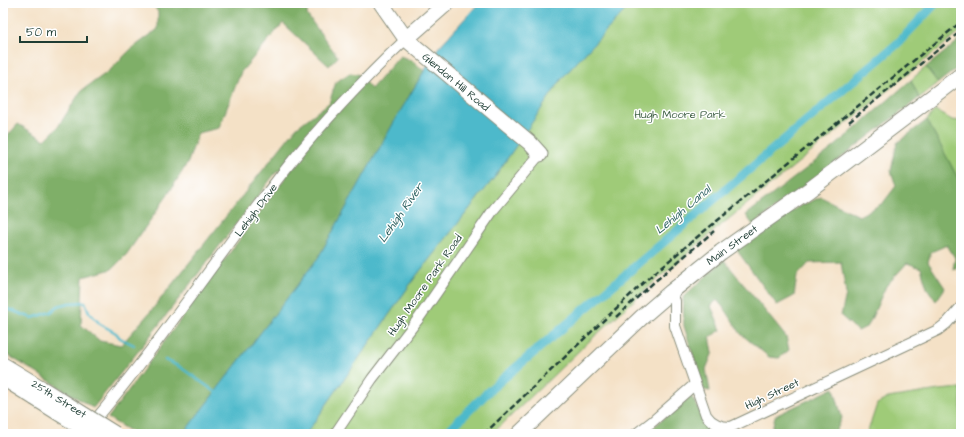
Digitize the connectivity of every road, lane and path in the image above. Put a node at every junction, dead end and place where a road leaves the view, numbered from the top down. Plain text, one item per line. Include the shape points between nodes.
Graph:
1 (380, 3) edge
2 (447, 3) edge
3 (411, 44) junction
4 (961, 75) edge
5 (535, 148) joint
6 (671, 292) junction
7 (961, 307) edge
8 (3, 365) edge
9 (3, 378) edge
10 (694, 385) junction
11 (38, 393) junction
12 (84, 434) edge
13 (92, 434) edge
14 (115, 434) edge
15 (335, 434) edge
16 (519, 434) edge
17 (636, 434) edge

1 - 3 street, Glendon Hill Road
2 - 3 street, Lehigh Drive
3 - 5 street, Glendon Hill Road
3 - 12 street, Lehigh Drive via 370,74 288,166 124,386
4 - 6 street, Main Street via 809,190 721,252
5 - 15 street, Hugh Moore Park Road
6 - 10 street, High Street via 675,301 675,326
6 - 16 street, Main Street
7 - 10 street, High Street via 938,330 731,427 710,421
8 - 11 street, 25th Street
9 - 11 street, 25th Street
10 - 17 street
11 - 13 street, 25th Street, bridge
11 - 14 street, 25th Street, bridge

